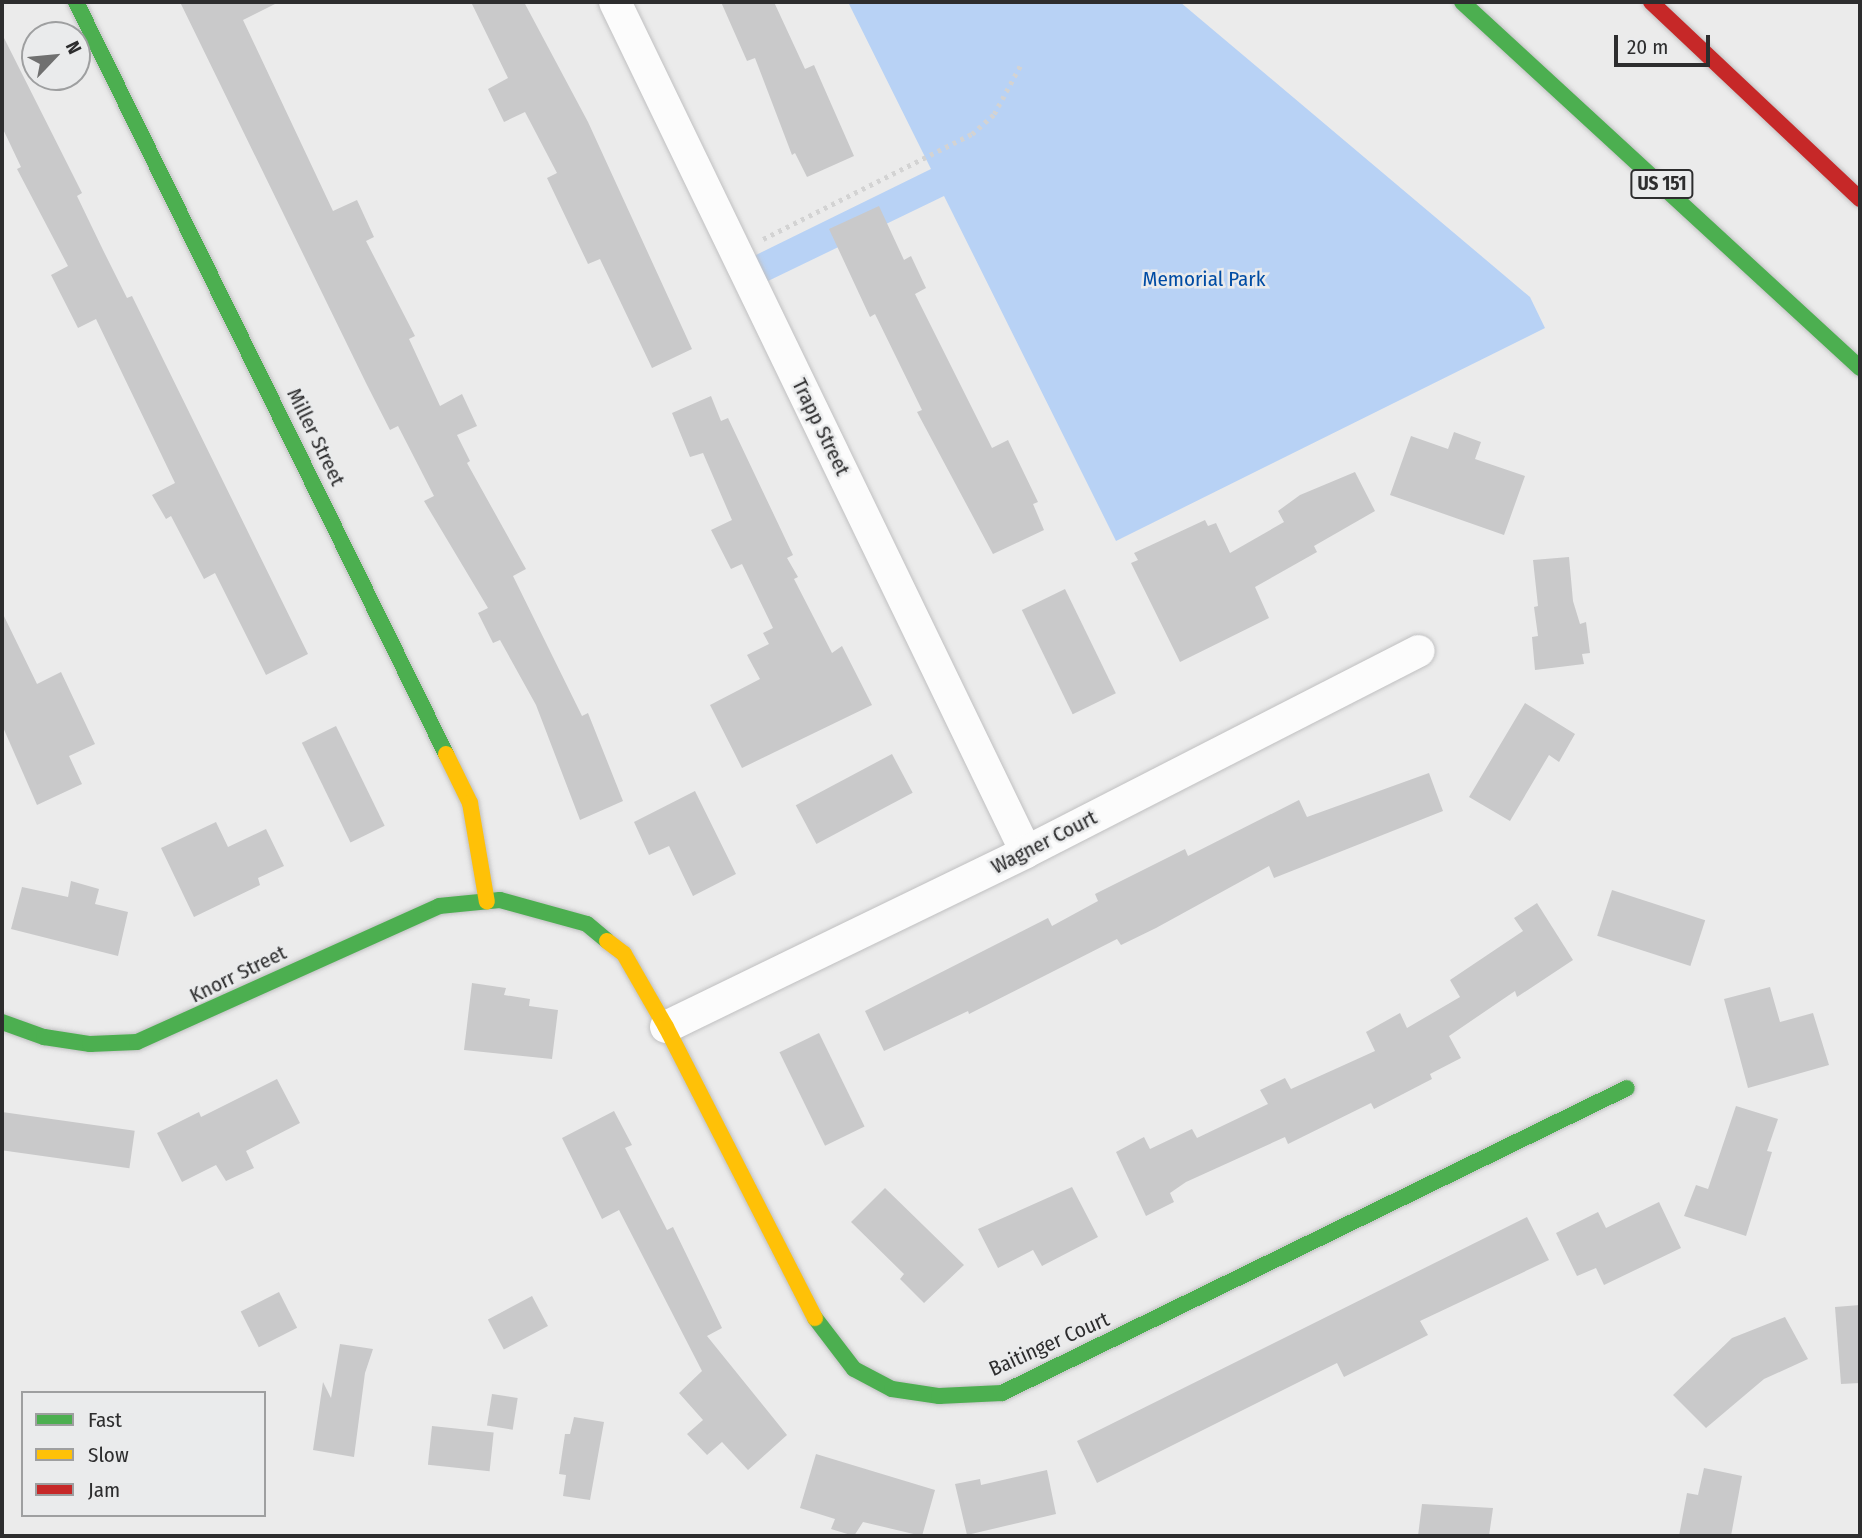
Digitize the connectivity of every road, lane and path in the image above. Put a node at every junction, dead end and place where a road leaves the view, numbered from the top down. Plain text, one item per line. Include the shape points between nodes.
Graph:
1 (76, 2) edge
2 (615, 2) edge
3 (1462, 2) edge
4 (1651, 2) edge
5 (1021, 64) dead end
6 (1860, 199) edge
7 (736, 251) junction
8 (1860, 368) edge
9 (1418, 651) dead end
10 (1026, 852) junction
11 (487, 902) junction
12 (2, 1023) edge
13 (666, 1027) junction
14 (1627, 1088) dead end

1 - 11 main road, Miller Street via 470,803
2 - 7 street, Trapp Street
3 - 8 main road, US 151
4 - 6 main road
5 - 7 path via 994,114 972,134
7 - 10 street, Trapp Street
9 - 10 street, Wagner Court
10 - 13 street, Wagner Court
11 - 12 main road, Knorr Street via 439,906 137,1042 90,1044 44,1037
11 - 13 main road, Baitinger Court via 500,901 587,924 624,954
13 - 14 main road, Baitinger Court via 822,1333 854,1369 892,1389 939,1396 1002,1393

